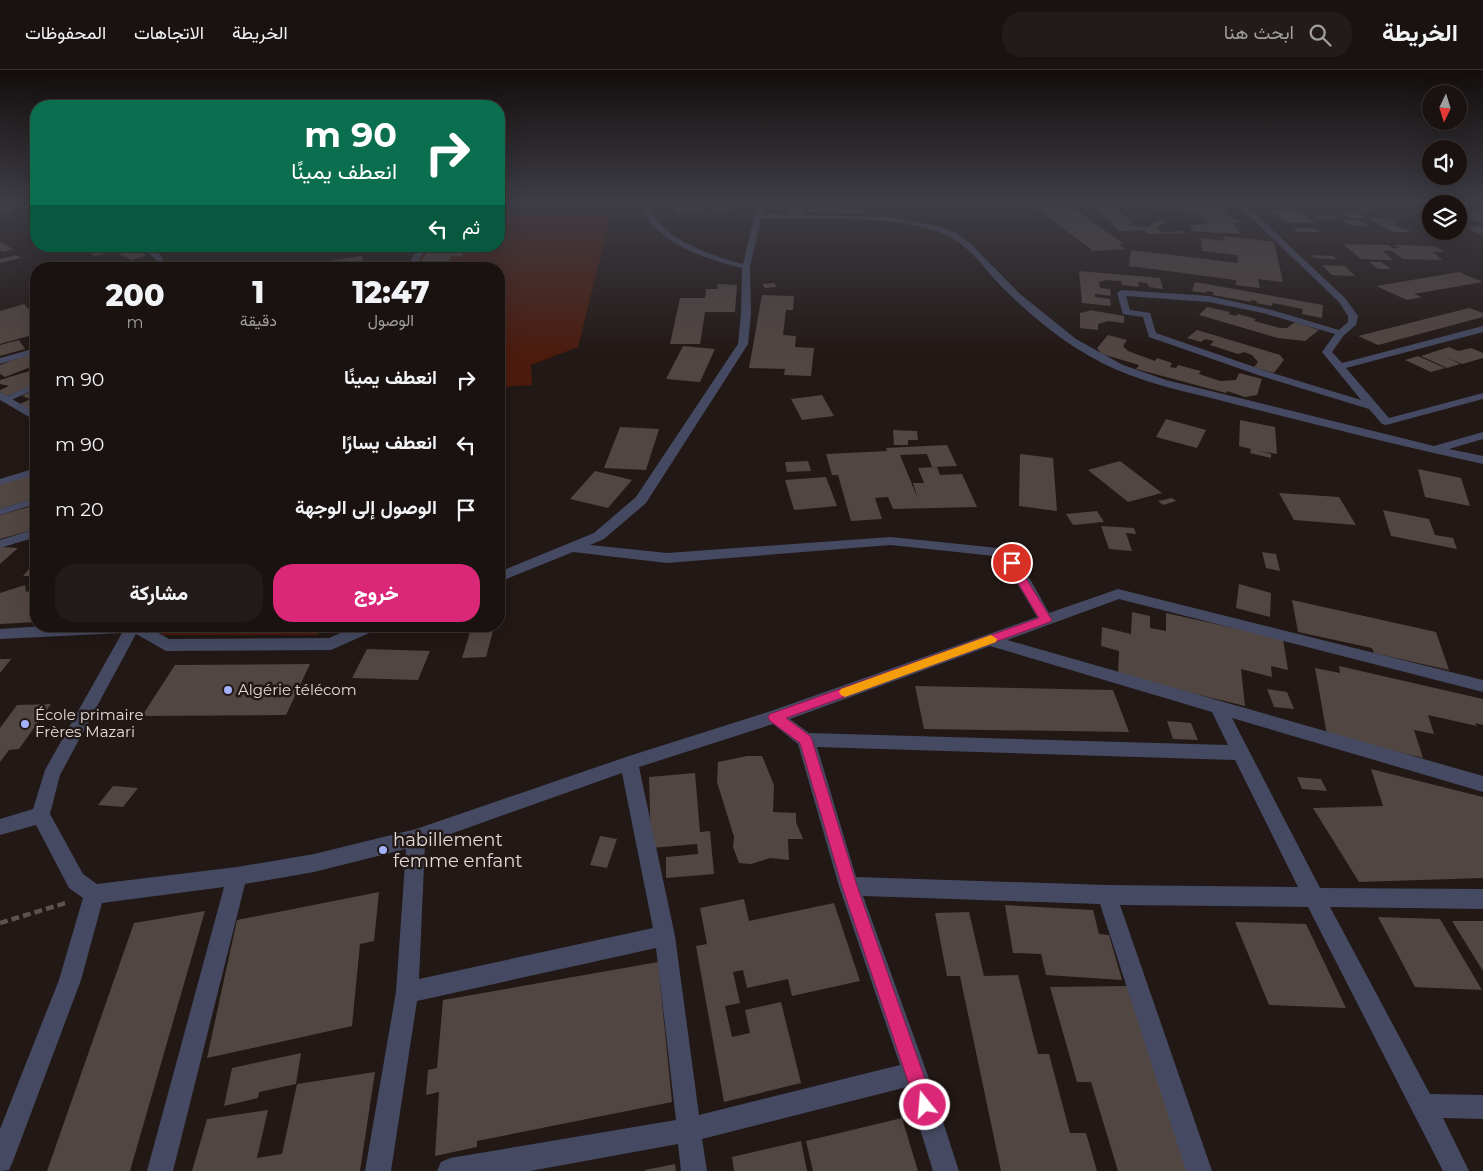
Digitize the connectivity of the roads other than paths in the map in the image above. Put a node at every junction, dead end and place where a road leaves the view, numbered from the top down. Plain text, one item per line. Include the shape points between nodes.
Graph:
1 (706, 254) edge
2 (749, 254) edge
3 (977, 254) edge
4 (1294, 254) edge
5 (746, 267) junction
6 (1483, 329) edge
7 (1341, 333) junction
8 (30, 352) edge
9 (0, 361) edge
10 (1339, 367) junction
11 (30, 388) edge
12 (1483, 396) edge
13 (3, 397) edge
14 (1374, 407) junction
15 (30, 414) edge
16 (1386, 422) junction
17 (1483, 434) edge
18 (1379, 437) junction
19 (1435, 450) junction
20 (1483, 460) edge
21 (30, 473) edge
22 (0, 482) edge
23 (30, 503) edge
24 (0, 512) edge
25 (30, 535) edge
26 (0, 544) edge
27 (572, 547) junction
28 (505, 575) edge
29 (1046, 620) junction
30 (38, 632) edge
31 (131, 632) edge
32 (143, 632) edge
33 (357, 632) edge
34 (0, 634) edge
35 (988, 640) junction
36 (1483, 686) edge
37 (1219, 708) junction
38 (775, 717) junction
39 (806, 740) junction
40 (1239, 753) junction
41 (629, 763) junction
42 (1483, 784) edge
43 (41, 815) junction
44 (0, 827) edge
45 (416, 838) junction
46 (237, 876) junction
47 (849, 886) junction
48 (94, 894) junction
49 (1107, 895) junction
50 (1312, 896) junction
51 (1483, 898) edge
52 (665, 936) junction
53 (407, 992) junction
54 (915, 1072) junction
55 (1424, 1106) junction
56 (1483, 1107) edge
57 (688, 1130) junction
58 (6, 1131) edge
59 (0, 1161) edge
60 (488, 1168) edge
61 (160, 1171) edge
62 (378, 1171) edge
63 (450, 1171) edge
64 (694, 1171) edge
65 (946, 1171) edge
66 (1199, 1171) edge
67 (1456, 1171) edge

1 - 5 street
2 - 5 street
3 - 18 street via 1001,282 1050,325 1119,368
4 - 7 street via 1342,300 1353,316 1353,322
5 - 27 street via 742,344 641,500 599,536
6 - 10 street
7 - 10 street via 1327,352
7 - 14 street via 1266,311 1209,300 1121,293 1126,312 1147,315 1152,335
8 - 9 lane
10 - 14 street
11 - 13 lane
12 - 16 street
13 - 15 street
14 - 16 street
16 - 18 street
17 - 19 street
18 - 19 street
19 - 20 street
21 - 22 lane
23 - 24 lane
25 - 26 lane
27 - 28 street
27 - 29 street via 667,558 891,541 998,552 1012,563
29 - 35 street
29 - 36 street via 1118,594
30 - 34 street
31 - 43 street via 51,775
32 - 33 street via 166,645 331,644
35 - 37 street
35 - 38 street
37 - 40 street
37 - 42 street
38 - 39 street
38 - 41 street
39 - 40 street
39 - 47 street
40 - 50 street
41 - 45 street
41 - 52 street
43 - 44 street
43 - 48 street via 76,881
45 - 46 street via 314,863
45 - 53 street
46 - 48 street
46 - 61 street
47 - 49 street
47 - 54 street
48 - 58 street via 70,980
49 - 50 street
49 - 66 street
50 - 51 street
50 - 55 street
52 - 53 street
52 - 57 street
53 - 62 street
54 - 57 street
54 - 65 street
55 - 56 street
55 - 67 street
57 - 60 street
57 - 64 street
58 - 59 street
60 - 63 street

